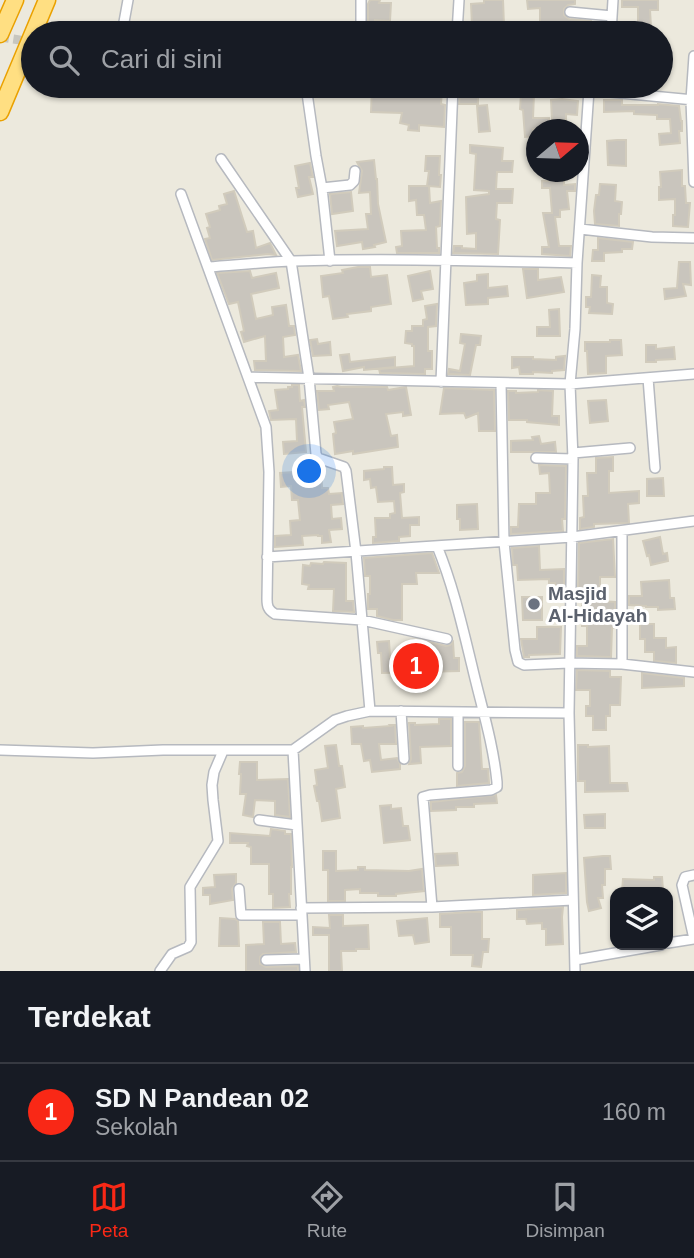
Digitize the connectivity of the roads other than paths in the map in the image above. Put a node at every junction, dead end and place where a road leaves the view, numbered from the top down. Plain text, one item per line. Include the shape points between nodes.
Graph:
1 (15, 0) edge
2 (47, 0) edge
3 (128, 0) edge
4 (361, 0) edge
5 (459, 0) edge
6 (613, 0) edge
7 (570, 12) dead end
8 (612, 16) junction
9 (38, 21) edge
10 (124, 21) edge
11 (361, 21) edge
12 (458, 21) edge
13 (612, 21) edge
14 (0, 34) edge
15 (694, 56) edge
16 (21, 61) edge
17 (308, 98) edge
18 (453, 98) edge
19 (588, 98) edge
20 (673, 98) edge
21 (692, 100) edge
22 (0, 111) edge
23 (221, 159) dead end
24 (355, 171) dead end
25 (694, 182) edge
26 (322, 188) junction
27 (181, 194) dead end
28 (580, 229) junction
29 (694, 239) edge
30 (446, 260) junction
31 (291, 261) junction
32 (330, 261) junction
33 (577, 263) junction
34 (208, 267) junction
35 (694, 374) edge
36 (248, 377) junction
37 (309, 378) junction
38 (648, 378) junction
39 (442, 382) junction
40 (501, 383) junction
41 (570, 384) junction
42 (630, 448) dead end
43 (573, 456) junction
44 (536, 458) dead end
45 (655, 468) dead end
46 (694, 521) edge
47 (622, 531) junction
48 (572, 537) junction
49 (504, 542) junction
50 (437, 546) junction
51 (356, 552) junction
52 (268, 557) junction
53 (362, 620) junction
54 (447, 639) dead end
55 (569, 663) junction
56 (622, 664) junction
57 (694, 672) edge
58 (370, 711) junction
59 (401, 711) junction
60 (458, 712) junction
61 (484, 712) junction
62 (569, 713) junction
63 (0, 750) edge
64 (293, 750) junction
65 (223, 751) junction
66 (404, 759) dead end
67 (458, 766) dead end
68 (260, 820) dead end
69 (297, 825) junction
70 (694, 875) edge
71 (239, 889) dead end
72 (573, 900) junction
73 (432, 907) junction
74 (302, 912) junction
75 (694, 939) edge
76 (673, 942) edge
77 (632, 950) edge
78 (304, 959) junction
79 (266, 960) dead end
80 (575, 960) junction
81 (160, 971) edge
82 (305, 971) edge
83 (575, 971) edge

1 - 14 highway
2 - 9 highway
3 - 10 street
4 - 11 street
5 - 12 street
6 - 8 street
7 - 8 street
8 - 13 street
15 - 21 street
16 - 22 highway
17 - 26 street
18 - 30 street
19 - 28 street
20 - 21 street
21 - 25 street
23 - 31 street
24 - 26 street via 349,185
26 - 32 street
27 - 34 street
28 - 29 street
28 - 33 street
30 - 32 street
30 - 33 street
30 - 39 street
31 - 32 street
31 - 34 street
31 - 37 street
33 - 41 street
34 - 36 street
35 - 38 street
36 - 37 street
36 - 52 street via 266,427
37 - 39 street
37 - 51 street via 317,456 346,469
38 - 41 street
38 - 45 street
39 - 40 street
40 - 41 street
40 - 49 street
41 - 43 street
42 - 43 street
43 - 44 street
43 - 48 street
46 - 47 street
47 - 48 street
47 - 56 street
48 - 49 street
48 - 55 street
49 - 50 street
49 - 55 street via 518,662
50 - 51 street
50 - 61 street via 460,612
51 - 52 street
51 - 53 street
52 - 53 street via 270,611
53 - 54 street
53 - 58 street
55 - 56 street
55 - 62 street
56 - 57 street
58 - 59 street
58 - 64 street via 335,720
59 - 60 street
59 - 66 street
60 - 61 street
60 - 67 street
61 - 62 street
61 - 73 street via 497,787 430,795 422,800
62 - 72 street
63 - 65 street
64 - 65 street
64 - 69 street
65 - 81 street via 212,785 218,841 191,884 191,942 172,954
68 - 69 street
69 - 74 street
70 - 75 street via 685,877 682,885
71 - 74 street via 241,915
72 - 73 street
72 - 80 street
73 - 74 street
74 - 78 street
75 - 76 street
77 - 80 street
78 - 79 street
78 - 82 street
80 - 83 street

